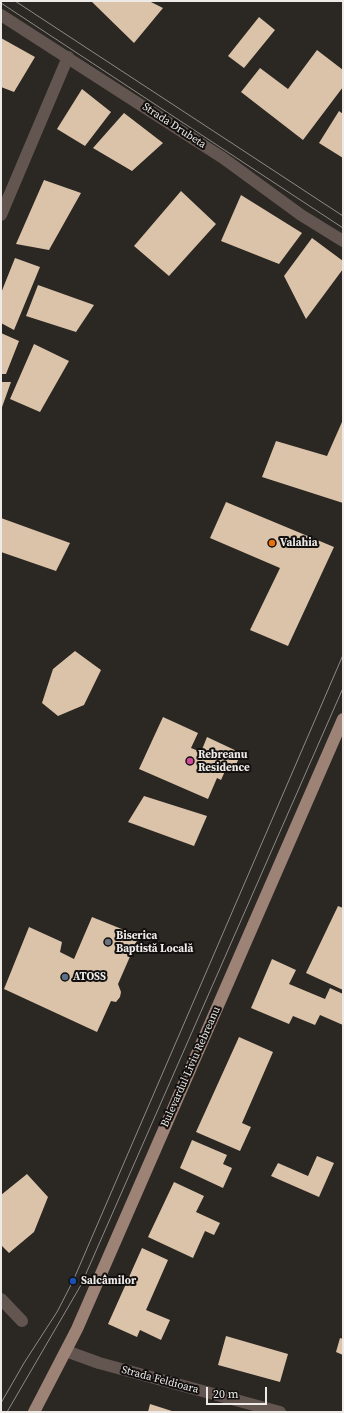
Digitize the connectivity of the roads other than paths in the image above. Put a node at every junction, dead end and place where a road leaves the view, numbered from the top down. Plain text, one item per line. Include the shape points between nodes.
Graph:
1 (1, 15) edge
2 (68, 57) junction
3 (1, 215) edge
4 (343, 241) edge
5 (343, 719) edge
6 (1, 1299) edge
7 (22, 1321) dead end
8 (66, 1351) junction
9 (34, 1412) edge
10 (280, 1412) edge

1 - 2 street, Strada Drubeta
2 - 3 street
2 - 4 street, Strada Drubeta via 223,158 301,215
5 - 8 main road, Bulevardul Liviu Rebreanu
6 - 7 street
8 - 9 main road, Bulevardul Liviu Rebreanu
8 - 10 street, Strada Feldioara via 99,1363

